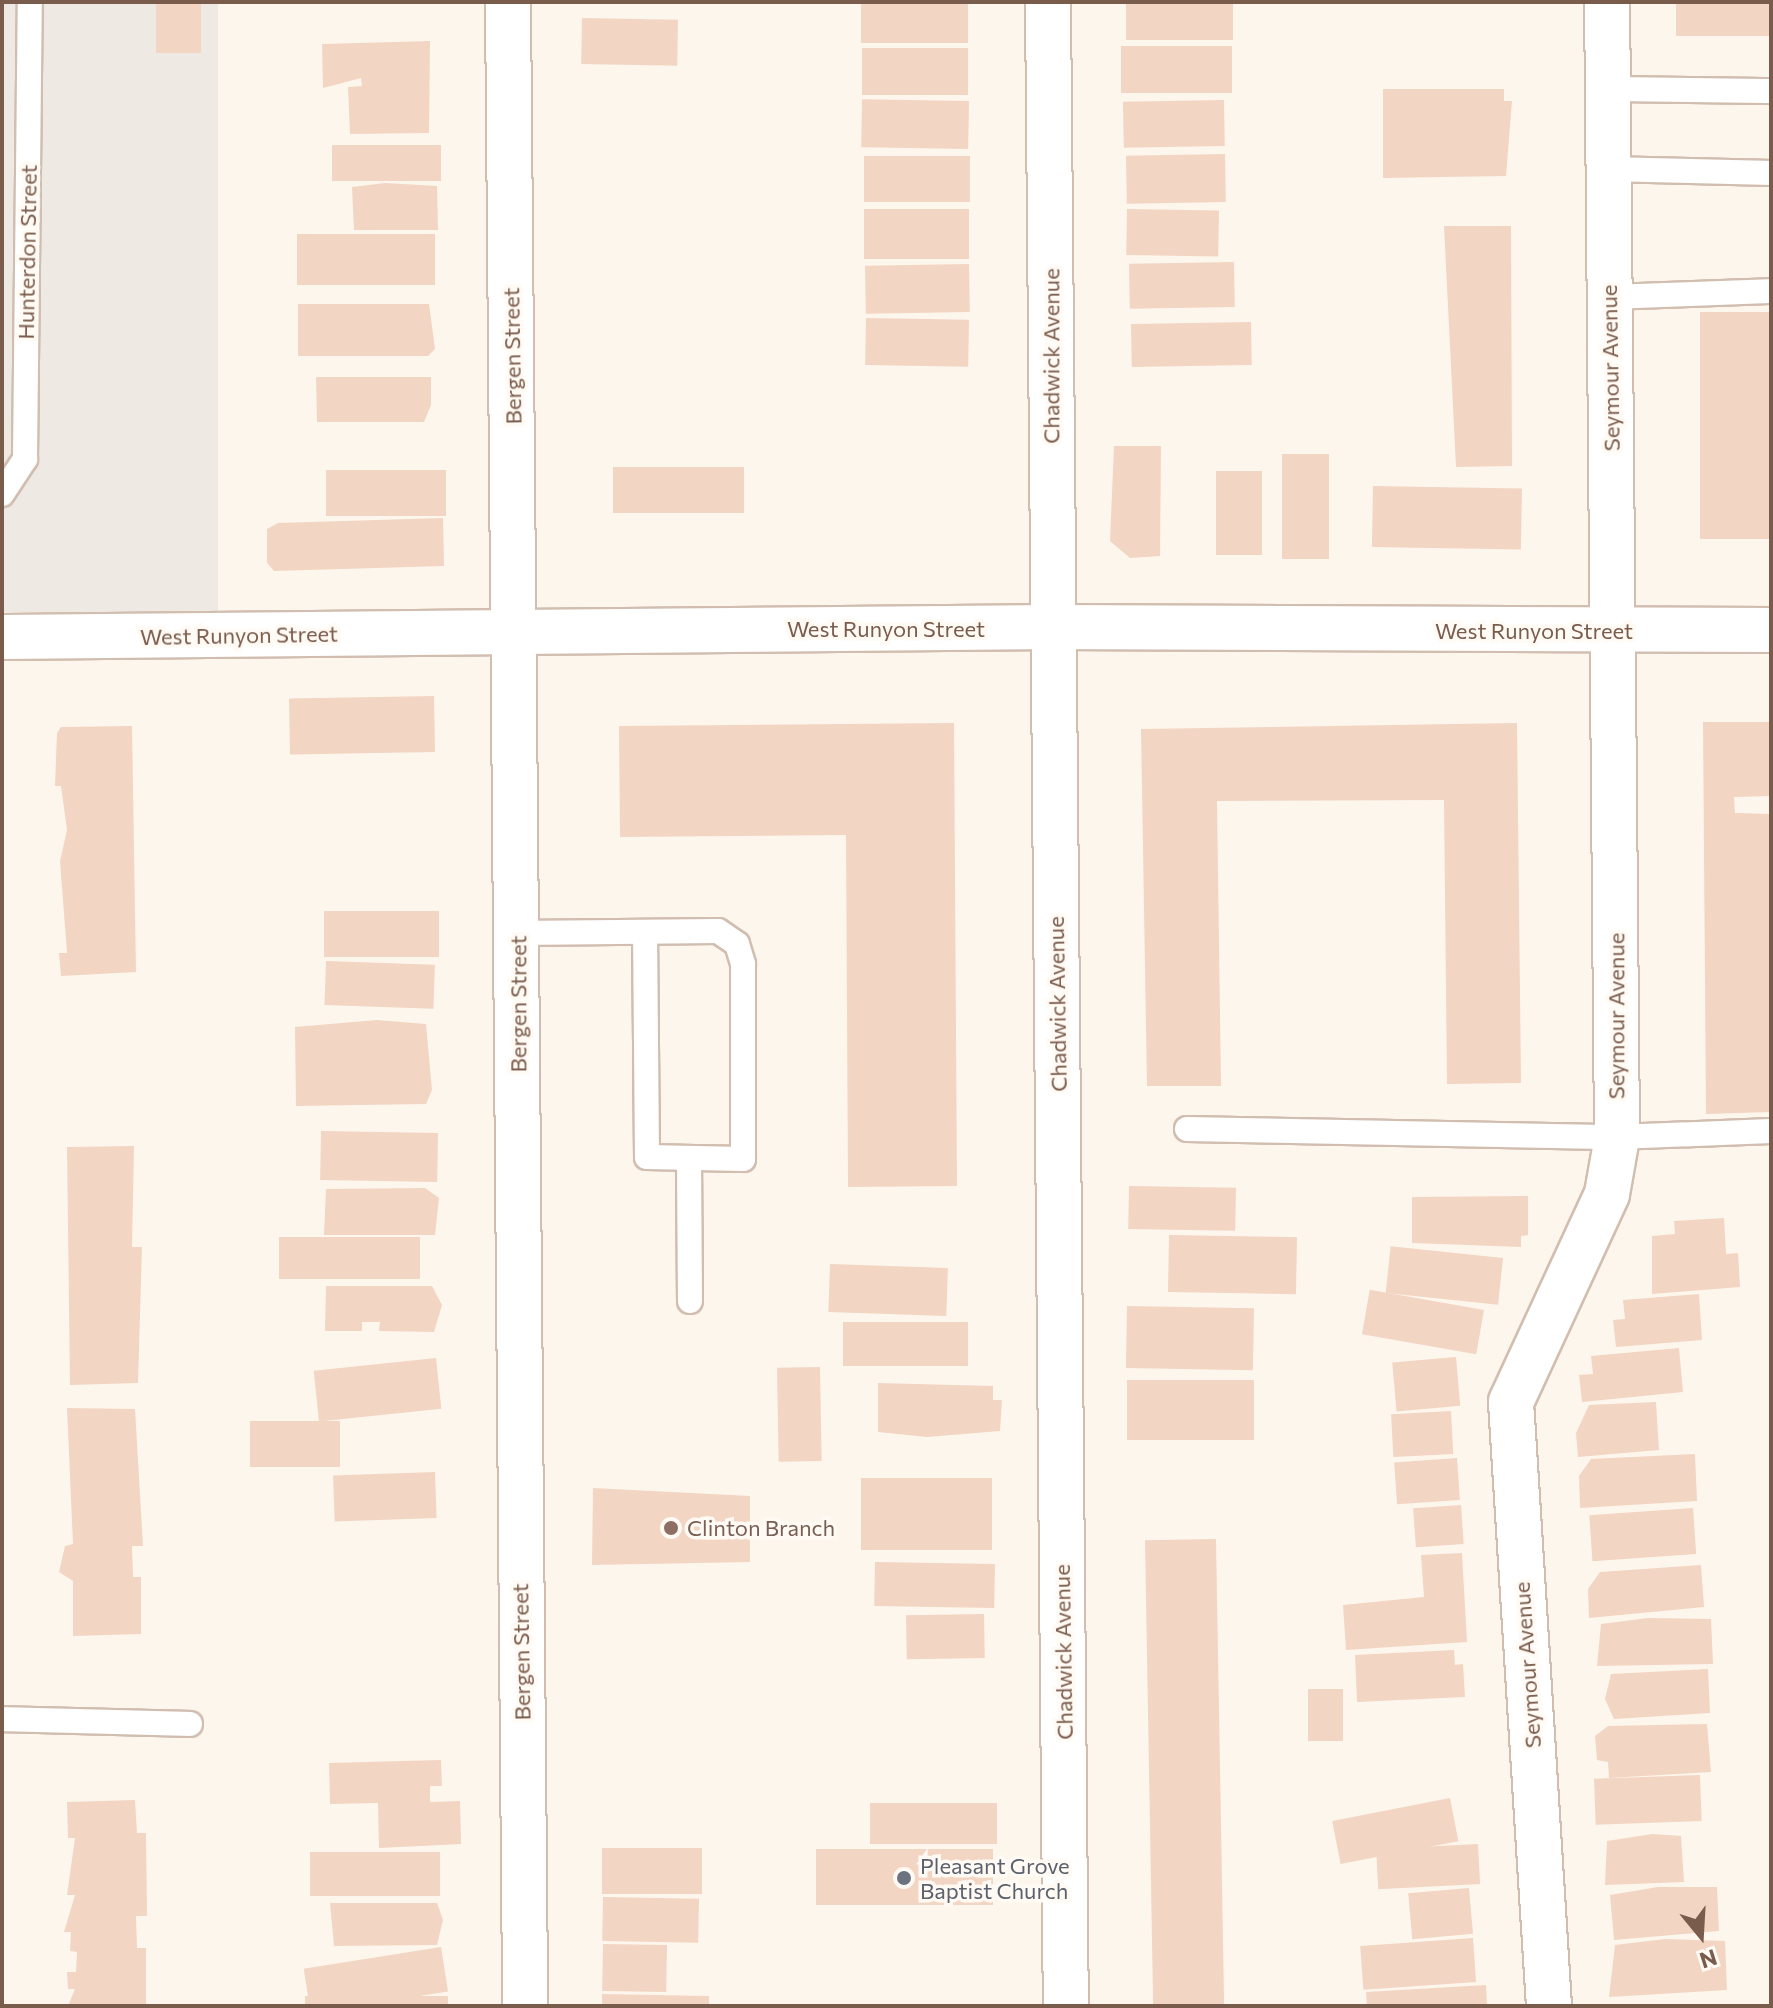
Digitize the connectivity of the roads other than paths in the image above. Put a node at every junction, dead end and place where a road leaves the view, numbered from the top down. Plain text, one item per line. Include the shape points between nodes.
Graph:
1 (30, 2) edge
2 (508, 2) edge
3 (1048, 2) edge
4 (1607, 2) edge
5 (1608, 89) junction
6 (1771, 91) edge
7 (1609, 169) junction
8 (1771, 173) edge
9 (1771, 291) edge
10 (1609, 297) junction
11 (2, 494) edge
12 (1053, 627) junction
13 (1771, 630) edge
14 (515, 632) junction
15 (1613, 632) junction
16 (2, 637) edge
17 (645, 932) junction
18 (517, 933) junction
19 (1187, 1129) dead end
20 (1771, 1131) edge
21 (1617, 1137) junction
22 (689, 1158) junction
23 (690, 1301) dead end
24 (2, 1719) edge
25 (190, 1724) dead end
26 (525, 2006) edge
27 (1066, 2006) edge
28 (1549, 2006) edge

1 - 11 lane, Hunterdon Street via 25,459
2 - 14 street, Bergen Street
3 - 12 street, Chadwick Avenue
4 - 5 street, Seymour Avenue
5 - 6 lane
5 - 7 street, Seymour Avenue
7 - 8 lane
7 - 10 street, Seymour Avenue
9 - 10 lane
10 - 15 street, Seymour Avenue
12 - 14 street, West Runyon Street
12 - 15 street, West Runyon Street
12 - 27 street, Chadwick Avenue
13 - 15 street, West Runyon Street
14 - 16 street, West Runyon Street
14 - 18 street, Bergen Street
15 - 21 street, Seymour Avenue
17 - 18 lane
17 - 22 lane via 647,1157
17 - 22 lane via 718,931 737,944 743,964 743,1159
18 - 26 street, Bergen Street
19 - 21 lane
20 - 21 lane
21 - 28 street, Seymour Avenue via 1607,1194 1511,1402
22 - 23 lane
24 - 25 lane

